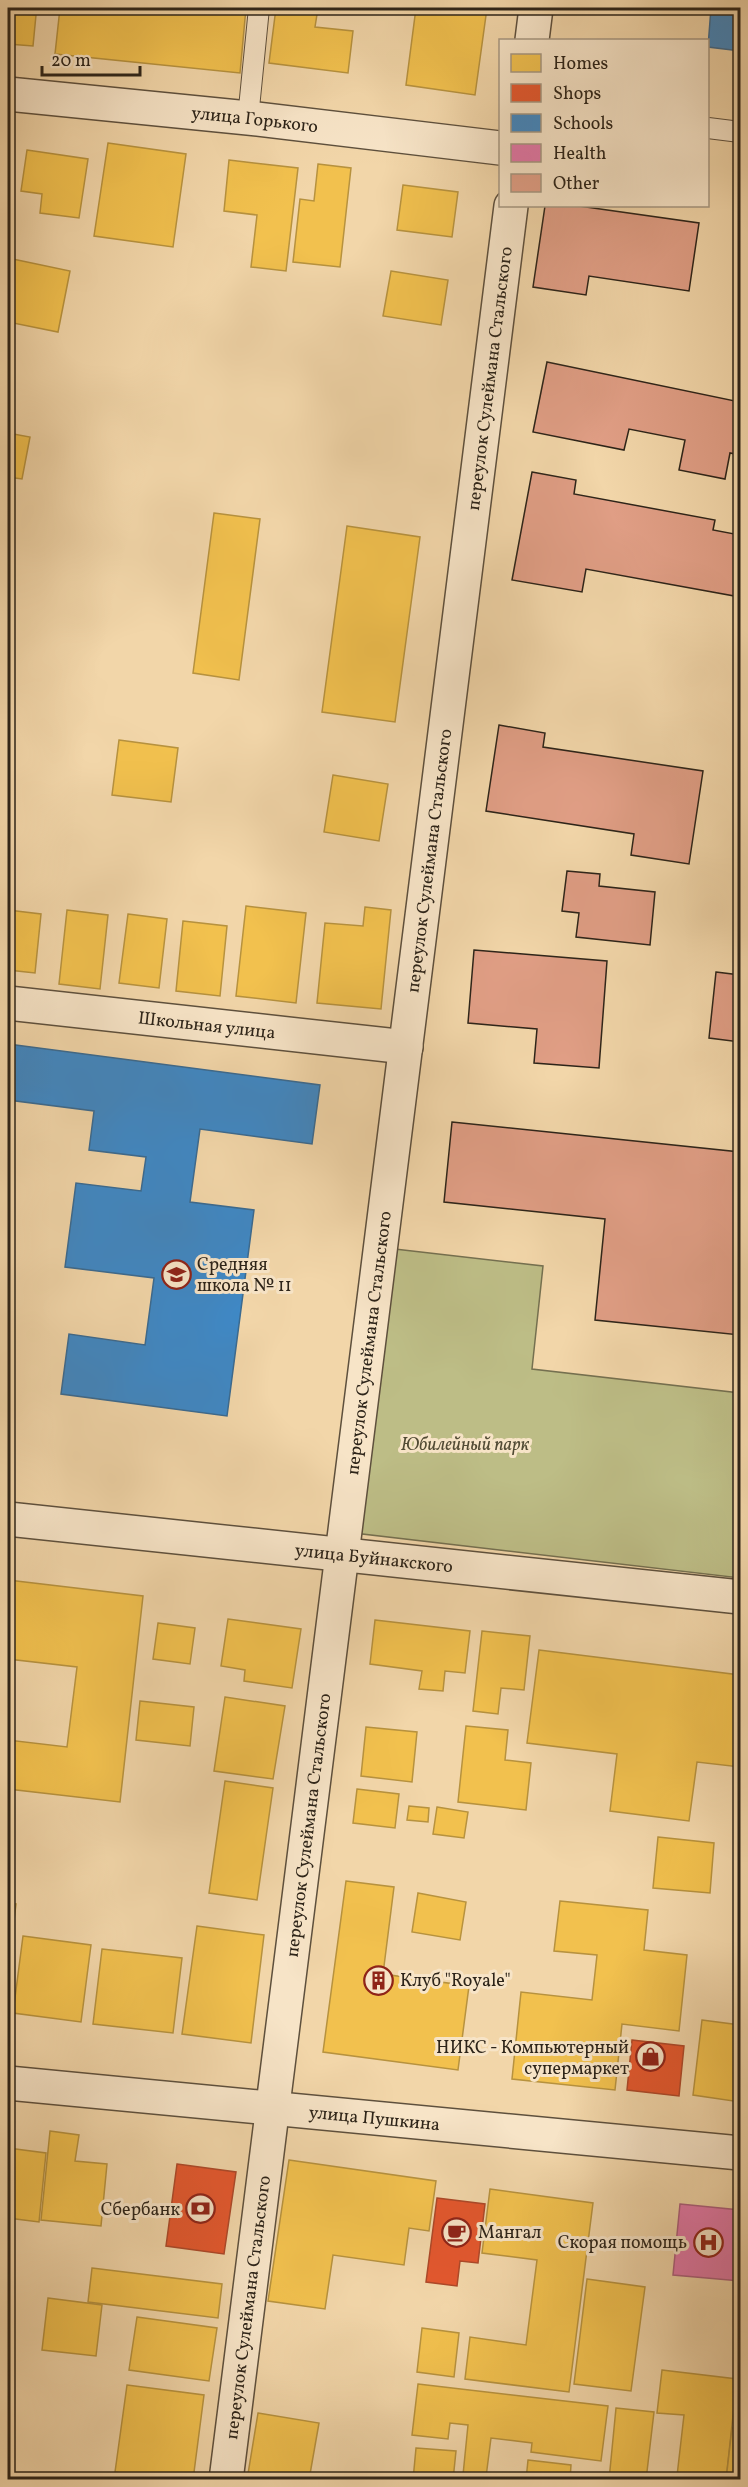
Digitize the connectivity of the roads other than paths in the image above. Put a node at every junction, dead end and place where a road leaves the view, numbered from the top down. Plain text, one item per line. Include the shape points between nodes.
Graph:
1 (260, 8) edge
2 (536, 8) edge
3 (532, 39) edge
4 (8, 94) edge
5 (248, 118) junction
6 (709, 128) edge
7 (741, 132) edge
8 (499, 148) edge
9 (511, 207) edge
10 (8, 1003) edge
11 (406, 1047) junction
12 (8, 1519) edge
13 (342, 1555) junction
14 (741, 1597) edge
15 (8, 2083) edge
16 (273, 2108) junction
17 (741, 2153) edge
18 (226, 2480) edge

1 - 5 lane
2 - 3 street
4 - 5 street, улица Горького
5 - 8 street, улица Горького
6 - 7 lane
9 - 11 street, переулок Сулеймана Стальского
10 - 11 street, Школьная улица
11 - 13 street, переулок Сулеймана Стальского
12 - 13 street, улица Буйнакского
13 - 14 street, улица Буйнакского
13 - 16 street, переулок Сулеймана Стальского
15 - 16 street, улица Пушкина
16 - 17 street, улица Пушкина
16 - 18 street, переулок Сулеймана Стальского

